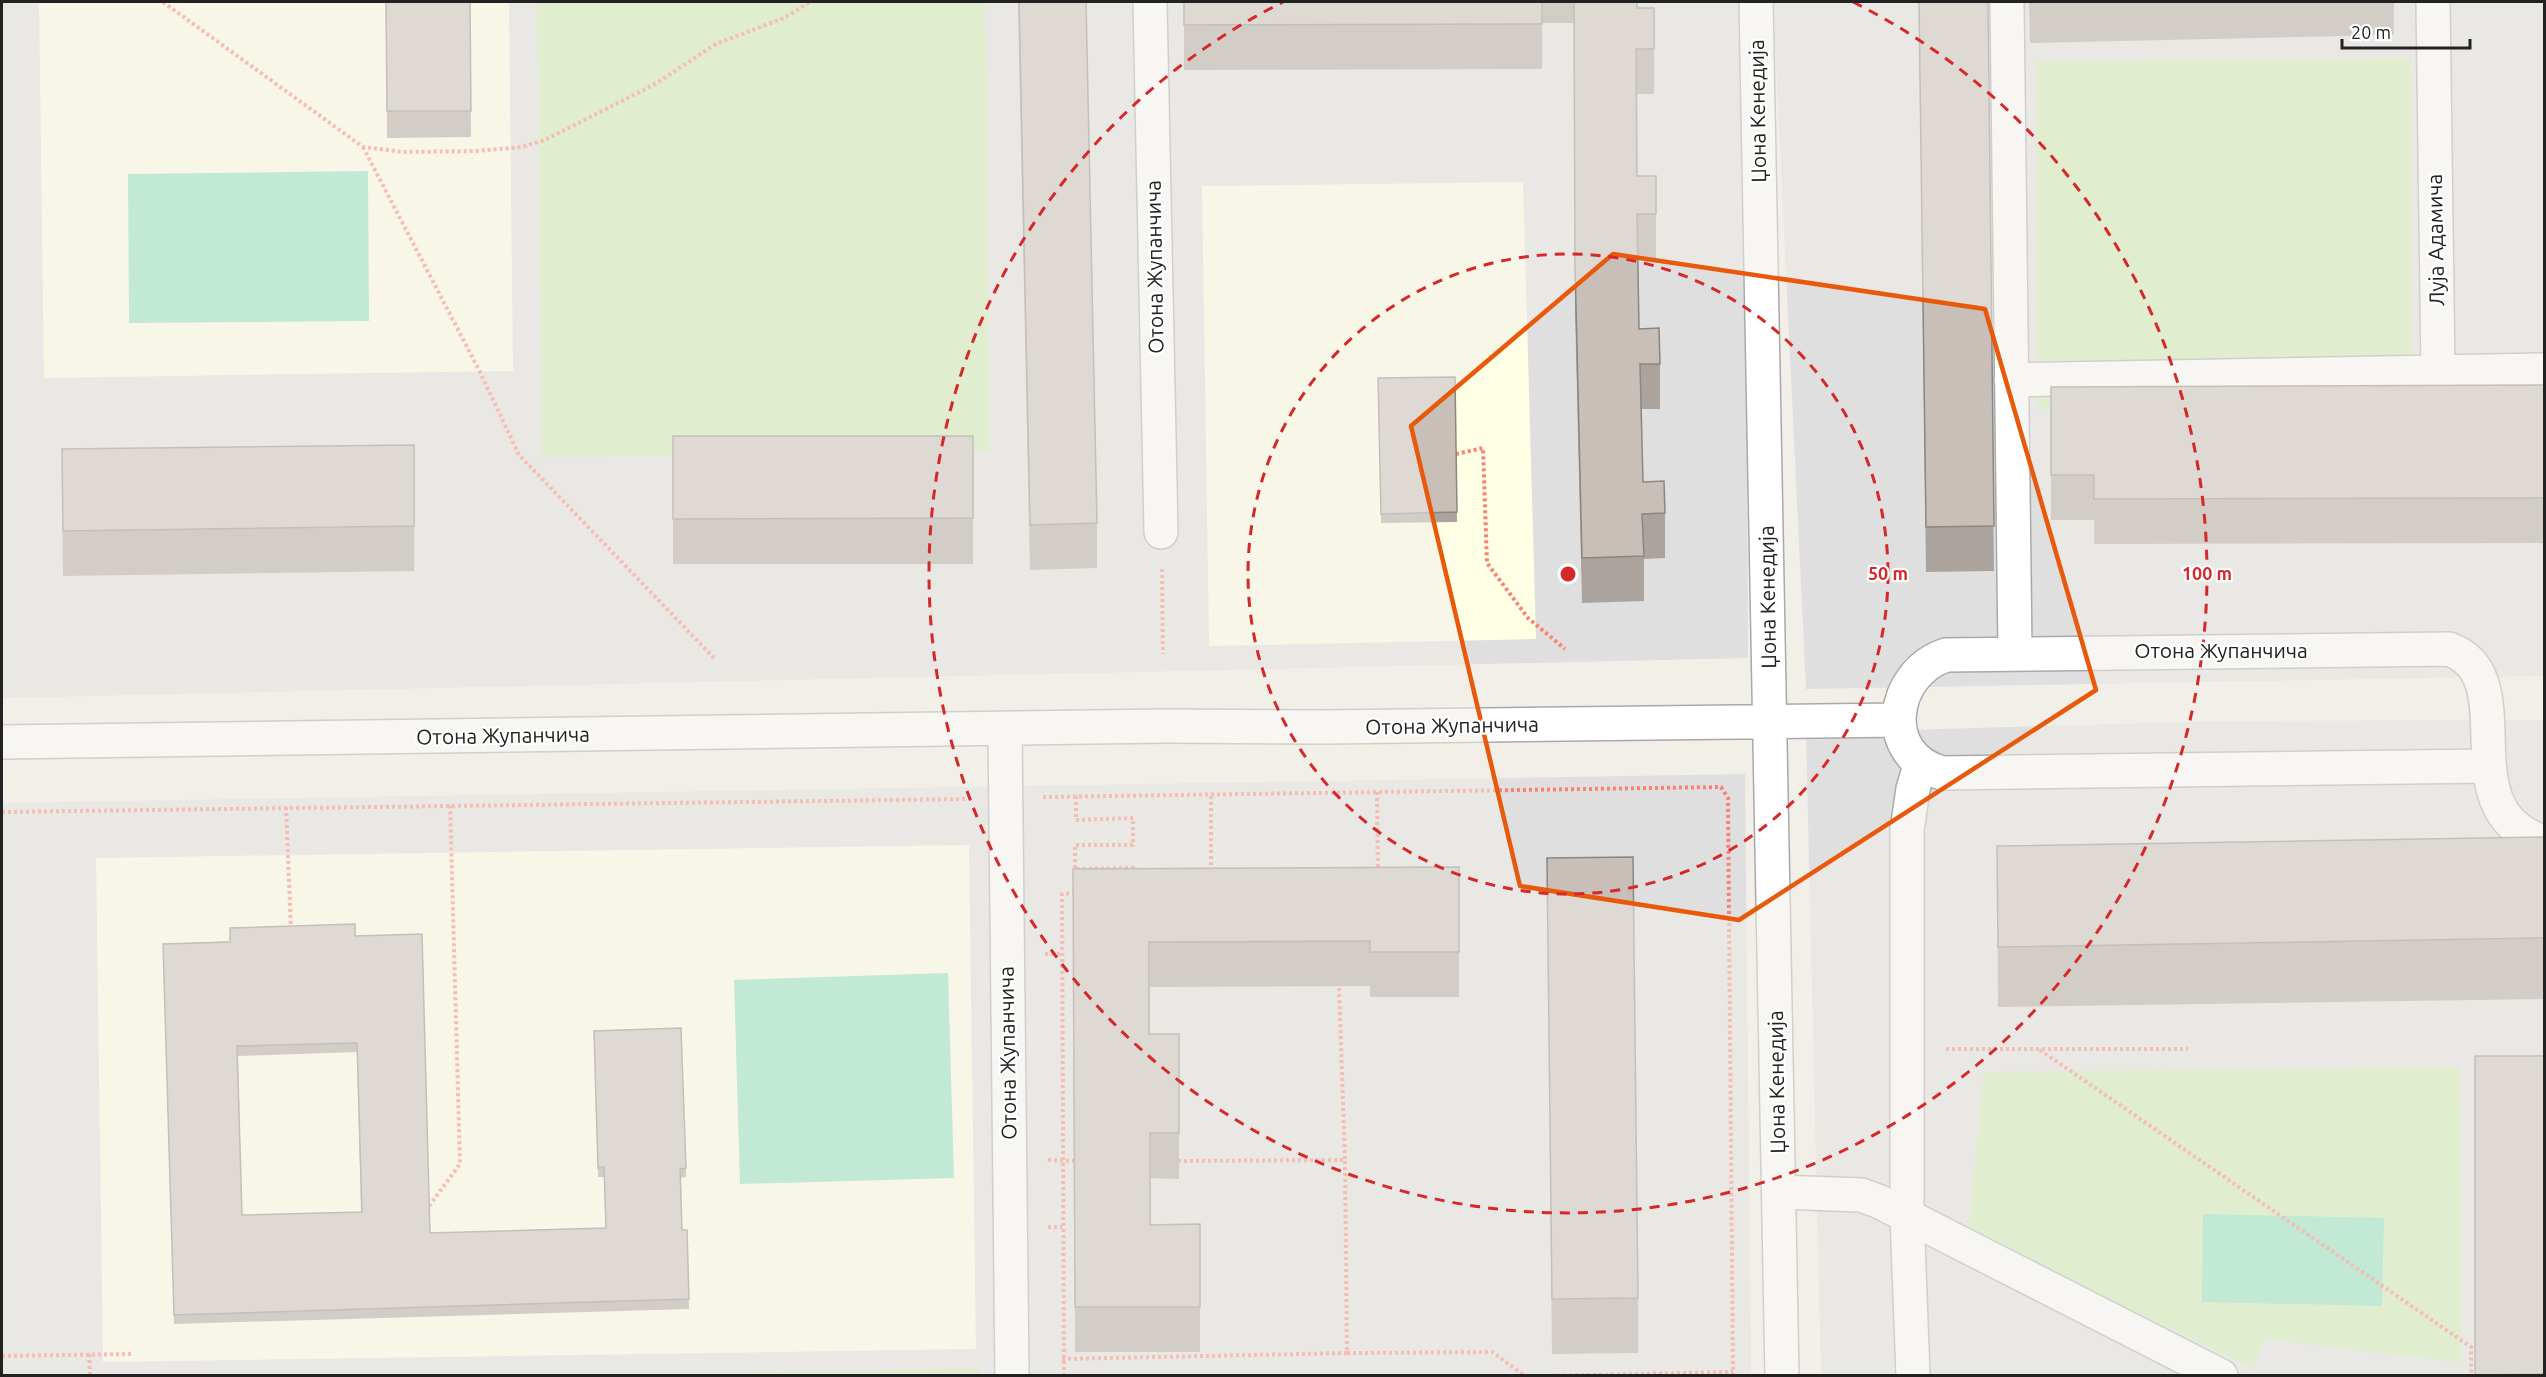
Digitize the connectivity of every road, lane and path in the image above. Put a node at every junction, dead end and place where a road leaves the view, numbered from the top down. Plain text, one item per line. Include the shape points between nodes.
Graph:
1 (163, 2) edge
2 (810, 2) edge
3 (1150, 2) edge
4 (1756, 2) edge
5 (2007, 2) edge
6 (2433, 2) edge
7 (363, 147) junction
8 (2544, 369) edge
9 (2438, 372) junction
10 (2011, 380) junction
11 (1456, 454) edge
12 (1161, 532) joint
13 (1565, 649) dead end
14 (2015, 652) junction
15 (1163, 654) dead end
16 (714, 658) dead end
17 (1899, 720) junction
18 (1770, 722) junction
19 (1005, 730) junction
20 (2, 742) edge
21 (1920, 765) junction
22 (2488, 766) junction
23 (1377, 792) junction
24 (1211, 794) junction
25 (1076, 796) junction
26 (1005, 798) junction
27 (450, 805) junction
28 (286, 807) junction
29 (2, 812) edge
30 (2544, 842) edge
31 (1133, 880) edge
32 (1211, 881) edge
33 (1379, 881) edge
34 (1085, 893) edge
35 (291, 936) edge
36 (1037, 954) dead end
37 (1062, 954) junction
38 (1339, 986) edge
39 (1908, 1048) junction
40 (2188, 1049) dead end
41 (2040, 1050) junction
42 (1345, 1160) junction
43 (1062, 1161) junction
44 (1074, 1161) edge
45 (1178, 1161) edge
46 (1779, 1192) junction
47 (429, 1206) edge
48 (1908, 1214) junction
49 (1347, 1353) junction
50 (89, 1354) junction
51 (133, 1354) dead end
52 (2, 1356) edge
53 (1062, 1359) junction
54 (1733, 1374) edge
55 (90, 1376) edge
56 (1012, 1376) edge
57 (1064, 1376) edge
58 (1525, 1376) edge
59 (1545, 1376) edge
60 (1782, 1376) edge
61 (1913, 1376) edge
62 (2222, 1376) edge
63 (2471, 1376) edge

1 - 7 path
2 - 7 path via 783,18 716,44 655,84 544,140 522,147 477,151 404,152
3 - 12 street, Отона Жупанчича
4 - 18 street, Џона Кенедија
5 - 10 street
6 - 9 street, Луја Адамича
7 - 16 path via 519,455
8 - 9 street
9 - 10 street
10 - 14 street
11 - 13 path via 1483,448 1486,563 1528,618
12 - 15 path
14 - 17 street, Отона Жупанчича via 1946,654 1933,659 1910,683
14 - 22 street, Отона Жупанчича via 2449,649 2462,653 2473,663 2486,694
17 - 18 street, Отона Жупанчича
17 - 21 street, Отона Жупанчича via 1906,751
18 - 19 street, Отона Жупанчича
18 - 46 street, Џона Кенедија
19 - 20 street, Отона Жупанчича
19 - 26 street, Отона Жупанчича
21 - 22 street via 1942,773
21 - 39 street via 1912,789 1907,830
22 - 30 street, Отона Жупанчича via 2495,797 2508,819 2525,836
23 - 24 path
23 - 33 path
23 - 54 path via 1721,787 1728,798
24 - 25 path
24 - 32 path
25 - 26 path
25 - 31 path via 1076,820 1133,818 1133,845 1075,845 1076,869 1133,868
26 - 27 path
26 - 56 street, Отона Жупанчича
27 - 28 path
27 - 47 path via 460,1164
28 - 29 path
28 - 35 path
34 - 37 path via 1062,894
36 - 37 path
37 - 43 path
38 - 42 path
39 - 41 path
39 - 48 street
40 - 41 path
41 - 63 path via 2471,1347
42 - 45 path
42 - 49 path
43 - 44 path
43 - 53 path
46 - 48 street via 1860,1195
46 - 60 street, Џона Кенедија
48 - 61 street
48 - 62 street
49 - 53 path
49 - 58 path via 1492,1352
50 - 51 path
50 - 52 path
50 - 55 path
53 - 57 path
54 - 59 path

